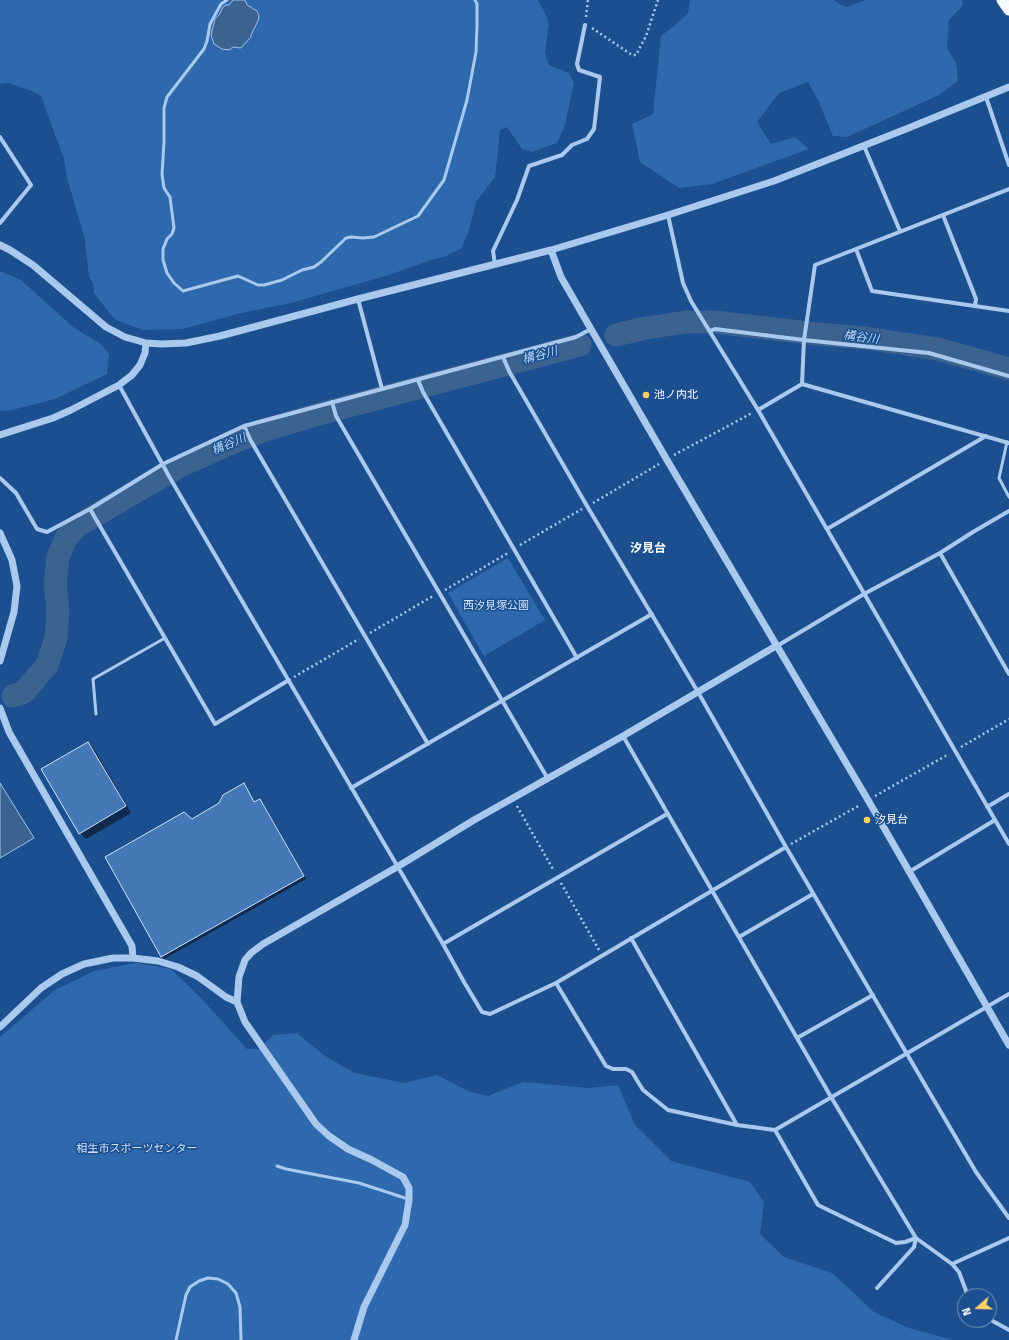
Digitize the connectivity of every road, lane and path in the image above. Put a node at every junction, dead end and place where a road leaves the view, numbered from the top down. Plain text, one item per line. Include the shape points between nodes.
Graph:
1 (227, 0) edge
2 (475, 0) edge
3 (588, 0) edge
4 (658, 0) edge
5 (1002, 0) edge
6 (1009, 10) edge
7 (585, 25) junction
8 (1009, 87) edge
9 (986, 97) junction
10 (0, 137) edge
11 (864, 146) junction
12 (1009, 165) edge
13 (1009, 189) edge
14 (943, 215) junction
15 (668, 216) junction
16 (0, 222) edge
17 (900, 231) junction
18 (0, 245) edge
19 (856, 249) junction
20 (551, 250) junction
21 (495, 264) junction
22 (358, 299) junction
23 (975, 306) junction
24 (1009, 311) edge
25 (591, 329) junction
26 (710, 331) junction
27 (805, 338) junction
28 (146, 343) junction
29 (504, 358) junction
30 (1009, 376) edge
31 (418, 381) junction
32 (802, 384) junction
33 (119, 385) junction
34 (382, 389) junction
35 (332, 404) junction
36 (758, 410) junction
37 (244, 426) junction
38 (0, 435) edge
39 (986, 436) junction
40 (1008, 442) edge
41 (667, 460) junction
42 (163, 464) junction
43 (0, 478) edge
44 (1009, 497) edge
45 (587, 506) junction
46 (90, 509) junction
47 (1009, 511) edge
48 (827, 529) junction
49 (0, 533) edge
50 (514, 549) junction
51 (940, 553) junction
52 (439, 593) junction
53 (864, 594) junction
54 (652, 614) junction
55 (365, 636) junction
56 (165, 638) junction
57 (776, 646) junction
58 (577, 658) junction
59 (0, 661) edge
60 (1009, 674) edge
61 (289, 680) junction
62 (698, 692) junction
63 (502, 701) junction
64 (0, 710) edge
65 (96, 714) dead end
66 (1009, 719) edge
67 (622, 736) junction
68 (428, 744) junction
69 (955, 751) junction
70 (548, 779) junction
71 (352, 788) junction
72 (1009, 794) edge
73 (868, 800) junction
74 (987, 806) junction
75 (667, 814) junction
76 (995, 820) junction
77 (1009, 844) edge
78 (786, 847) junction
79 (397, 867) junction
80 (909, 872) junction
81 (712, 890) junction
82 (813, 894) junction
83 (739, 937) junction
84 (631, 938) junction
85 (443, 944) junction
86 (133, 958) junction
87 (556, 982) junction
88 (1009, 994) edge
89 (873, 995) junction
90 (237, 1002) junction
91 (986, 1008) junction
92 (0, 1027) edge
93 (797, 1038) junction
94 (1009, 1045) edge
95 (907, 1053) junction
96 (831, 1097) junction
97 (737, 1124) junction
98 (775, 1130) junction
99 (277, 1166) dead end
100 (409, 1200) junction
101 (1009, 1218) edge
102 (916, 1238) junction
103 (1009, 1238) edge
104 (952, 1264) junction
105 (877, 1288) dead end
106 (965, 1288) edge
107 (997, 1323) edge
108 (1009, 1330) edge
109 (176, 1340) edge
110 (240, 1340) edge
111 (354, 1340) edge

1 - 2 lane via 221,4 210,24 204,49 167,97 164,108 162,174 164,188 170,197 174,228 163,249 163,260 167,273 183,291 234,276 258,285 282,280 314,267 346,238 374,237 418,216 444,180 468,100 478,26
3 - 7 path
4 - 7 path via 646,36 636,55 632,55
5 - 6 highway
7 - 21 street via 577,64 579,70 600,77 594,129 587,139 572,145 562,155 529,166 494,251
8 - 9 street
9 - 11 street
9 - 12 street
10 - 16 street via 30,185
11 - 15 street via 774,181
11 - 17 street
13 - 14 street
14 - 17 street
14 - 23 street via 976,299
15 - 20 street
15 - 26 street via 684,283 691,301
17 - 19 street
18 - 28 street via 32,265 106,327 125,337
19 - 23 street via 872,291
19 - 27 street via 815,265
20 - 21 street
20 - 25 street via 561,277
21 - 22 street
22 - 28 street via 220,336 186,343
22 - 34 street
23 - 24 street
25 - 29 street
25 - 41 street
26 - 27 street via 715,329
26 - 36 street
27 - 30 street via 930,353
27 - 32 street
28 - 33 street via 140,365
29 - 31 street
29 - 45 street
31 - 34 street
31 - 50 street
32 - 36 street
32 - 39 street
33 - 38 street via 53,418
33 - 42 street
34 - 35 street
35 - 37 street
35 - 52 street via 336,416
36 - 41 path
36 - 48 street
37 - 42 street
37 - 55 street
39 - 40 street
39 - 48 street
40 - 44 lane via 999,478
41 - 45 path
41 - 57 street
42 - 46 street
42 - 61 street
43 - 46 street via 16,493 37,529 47,532
45 - 50 path
45 - 54 street
46 - 56 street
47 - 51 street
48 - 53 street
49 - 59 street via 12,560 16,586 14,612
50 - 52 path
50 - 58 street
51 - 53 street
51 - 60 street
52 - 55 path
52 - 63 street
53 - 57 street
53 - 69 street
54 - 58 street
54 - 62 street
55 - 61 path
55 - 68 street
56 - 61 street via 215,724
56 - 65 lane via 93,679
57 - 62 street
57 - 73 street
58 - 63 street
61 - 71 street
62 - 67 street
62 - 78 street
63 - 68 street
63 - 70 street
64 - 86 street via 9,732 132,946
66 - 69 path
67 - 70 street
67 - 75 street
68 - 71 street
69 - 73 path
69 - 74 street
70 - 79 street
71 - 79 street
72 - 74 street
73 - 78 path
73 - 80 street
74 - 76 street
75 - 81 street
75 - 85 street
76 - 77 street
76 - 80 street
78 - 81 street
78 - 82 street
79 - 85 street
79 - 90 street via 251,953 241,968
80 - 91 street
81 - 83 street
81 - 84 street
82 - 83 street
82 - 89 street
83 - 93 street
84 - 87 street
84 - 97 street
85 - 87 street via 482,1012 490,1014
86 - 90 street via 178,967
86 - 92 street via 113,958 84,964 62,974 41,988
87 - 97 street via 606,1066 632,1072 643,1090 668,1110
88 - 91 street
89 - 93 street
89 - 95 street
90 - 100 street via 245,1022 316,1124 348,1149 403,1177 409,1188
91 - 94 street
91 - 95 street
93 - 96 street
95 - 96 street
95 - 101 street via 976,1172
96 - 98 street
96 - 102 street
97 - 98 street
98 - 102 street via 818,1205 896,1243
99 - 100 lane via 360,1183
100 - 111 street via 405,1225 364,1307
102 - 104 street
102 - 105 street via 914,1247
103 - 104 street
104 - 106 street via 959,1272
107 - 108 street
109 - 110 lane via 190,1287 208,1278 228,1284 236,1293 240,1307

